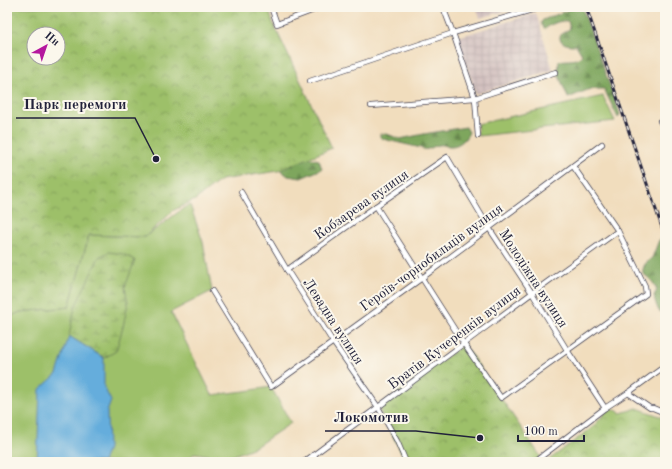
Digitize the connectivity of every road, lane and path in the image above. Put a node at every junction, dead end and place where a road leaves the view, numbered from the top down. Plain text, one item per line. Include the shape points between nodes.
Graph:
1 (272, 7) edge
2 (322, 7) edge
3 (443, 7) edge
4 (542, 7) edge
5 (453, 33) junction
6 (556, 72) dead end
7 (310, 81) dead end
8 (475, 98) junction
9 (372, 106) dead end
10 (665, 119) edge
11 (665, 129) edge
12 (478, 136) dead end
13 (602, 144) dead end
14 (447, 157) joint
15 (573, 166) junction
16 (241, 192) dead end
17 (376, 206) junction
18 (489, 228) junction
19 (618, 231) junction
20 (287, 270) junction
21 (422, 278) junction
22 (212, 291) dead end
23 (532, 293) junction
24 (333, 342) junction
25 (464, 344) junction
26 (567, 350) junction
27 (665, 366) edge
28 (628, 393) junction
29 (378, 407) junction
30 (605, 408) junction
31 (665, 413) edge
32 (313, 455) junction
33 (304, 462) edge
34 (318, 462) edge
35 (406, 462) edge
36 (534, 462) edge

1 - 2 street via 277,24
3 - 5 street
4 - 5 street
5 - 7 street
5 - 8 street
6 - 8 street
8 - 9 street
8 - 12 street
10 - 11 street via 660,121
13 - 15 street, Героїв-чорнобильців вулиця
14 - 17 street, Кобзарева вулиця
14 - 18 street, Молодіжна вулиця
15 - 18 street, Героїв-чорнобильців вулиця
15 - 19 street
16 - 20 street, Левадна вулиця
17 - 20 street, Кобзарева вулиця
17 - 21 street
18 - 21 street, Героїв-чорнобильців вулиця
18 - 23 street, Молодіжна вулиця
19 - 23 street, Братів Кучеренків вулиця
19 - 26 street via 645,286 646,294
20 - 24 street, Левадна вулиця
21 - 24 street, Героїв-чорнобильців вулиця
21 - 25 street
22 - 24 street, Героїв-чорнобильців вулиця via 271,386
23 - 25 street, Братів Кучеренків вулиця
23 - 26 street, Молодіжна вулиця
24 - 29 street, Левадна вулиця
25 - 26 street via 501,398
25 - 29 street, Братів Кучеренків вулиця
26 - 30 street, Молодіжна вулиця
27 - 28 street
28 - 30 street
28 - 31 street via 650,408
29 - 32 street, Братів Кучеренків вулиця
29 - 35 street, Левадна вулиця
30 - 36 street
32 - 33 street, Братів Кучеренків вулиця
32 - 34 street

